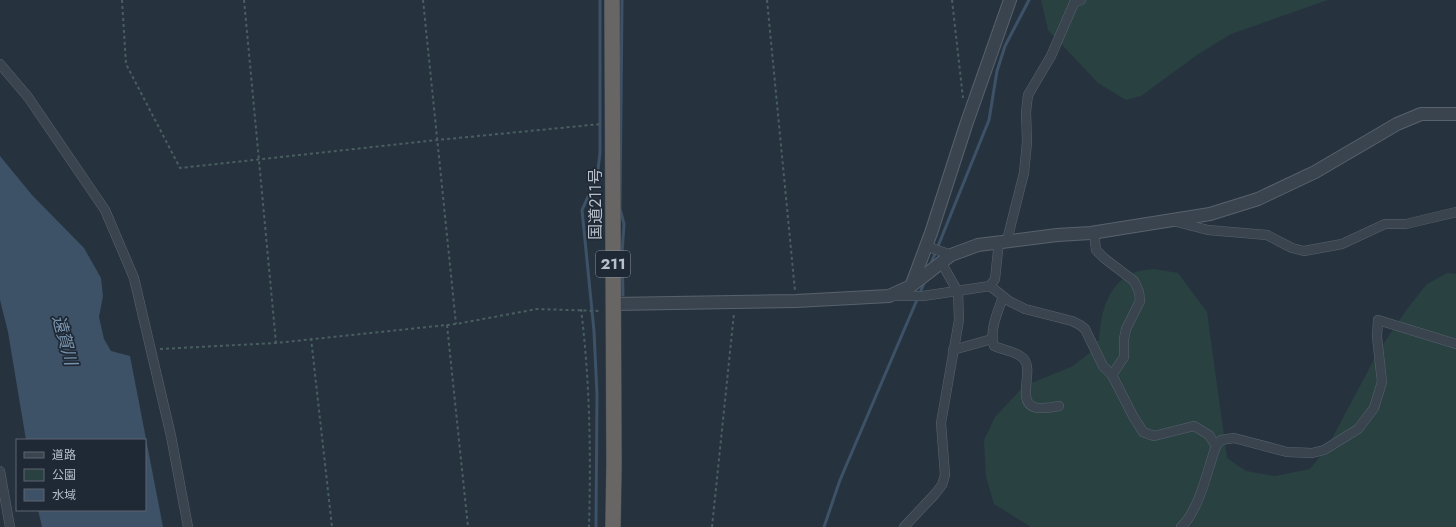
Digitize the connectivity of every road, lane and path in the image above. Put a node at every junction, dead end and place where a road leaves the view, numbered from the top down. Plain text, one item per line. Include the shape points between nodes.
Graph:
1 (122, 0) edge
2 (244, 0) edge
3 (423, 0) edge
4 (612, 0) edge
5 (767, 0) edge
6 (952, 0) edge
7 (1010, 0) edge
8 (1075, 1) edge
9 (0, 64) edge
10 (963, 102) dead end
11 (1456, 114) edge
12 (612, 123) junction
13 (437, 140) junction
14 (259, 159) junction
15 (1456, 212) edge
16 (1173, 221) junction
17 (1094, 233) junction
18 (1003, 240) junction
19 (937, 255) junction
20 (990, 286) junction
21 (917, 289) junction
22 (958, 292) junction
23 (1002, 296) junction
24 (796, 301) junction
25 (735, 302) junction
26 (612, 308) junction
27 (581, 309) junction
28 (456, 324) junction
29 (447, 325) junction
30 (311, 338) junction
31 (992, 339) junction
32 (276, 343) junction
33 (1456, 344) edge
34 (152, 350) junction
35 (953, 350) junction
36 (1112, 375) junction
37 (1059, 406) dead end
38 (1216, 446) junction
39 (0, 471) edge
40 (10, 527) edge
41 (188, 527) edge
42 (332, 527) edge
43 (468, 527) edge
44 (589, 527) edge
45 (613, 527) edge
46 (712, 527) edge
47 (904, 527) edge
48 (1181, 527) edge

1 - 14 path via 126,64 180,168
2 - 14 path
3 - 13 path
4 - 12 highway, 国道211号 / 211
5 - 24 path
6 - 10 path
7 - 19 street
8 - 18 street via 1051,56 1028,95 1028,142 1024,173
9 - 34 street via 33,104 105,210 134,278
11 - 16 street via 1421,114 1397,124 1315,172 1258,199 1210,214
12 - 13 path
12 - 26 highway, 国道211号 / 211
13 - 14 path
13 - 28 path
14 - 32 path
15 - 16 street via 1406,224 1385,224 1342,244 1304,251 1266,235 1208,230
16 - 17 street
17 - 18 street
17 - 36 street via 1096,250 1134,281 1139,292 1140,301 1126,329 1124,357
18 - 19 street
18 - 20 street via 995,279
19 - 21 street
19 - 21 street
19 - 22 street
20 - 22 street
20 - 23 street
21 - 22 street
21 - 24 street via 889,296
22 - 35 street via 958,320
23 - 31 street
23 - 36 street via 1025,309 1080,324 1103,366
24 - 25 street
25 - 26 street
25 - 46 path
26 - 27 path
26 - 45 highway, 国道211号 / 211
27 - 28 path via 537,309
27 - 44 path via 589,404
28 - 29 path
29 - 30 path
29 - 43 path
30 - 32 path
30 - 42 path
31 - 35 street
31 - 37 street via 994,346 1024,359 1028,367 1026,398 1031,405 1035,408
32 - 34 path
33 - 38 street via 1378,320 1377,337 1382,382 1374,408 1358,429 1324,450 1312,453 1287,452 1234,438 1221,440
34 - 41 street
35 - 47 street via 941,423 945,475 942,485 935,494
36 - 38 street via 1143,432 1154,436 1194,426 1209,435
38 - 48 street via 1196,504 1189,520
39 - 40 street

